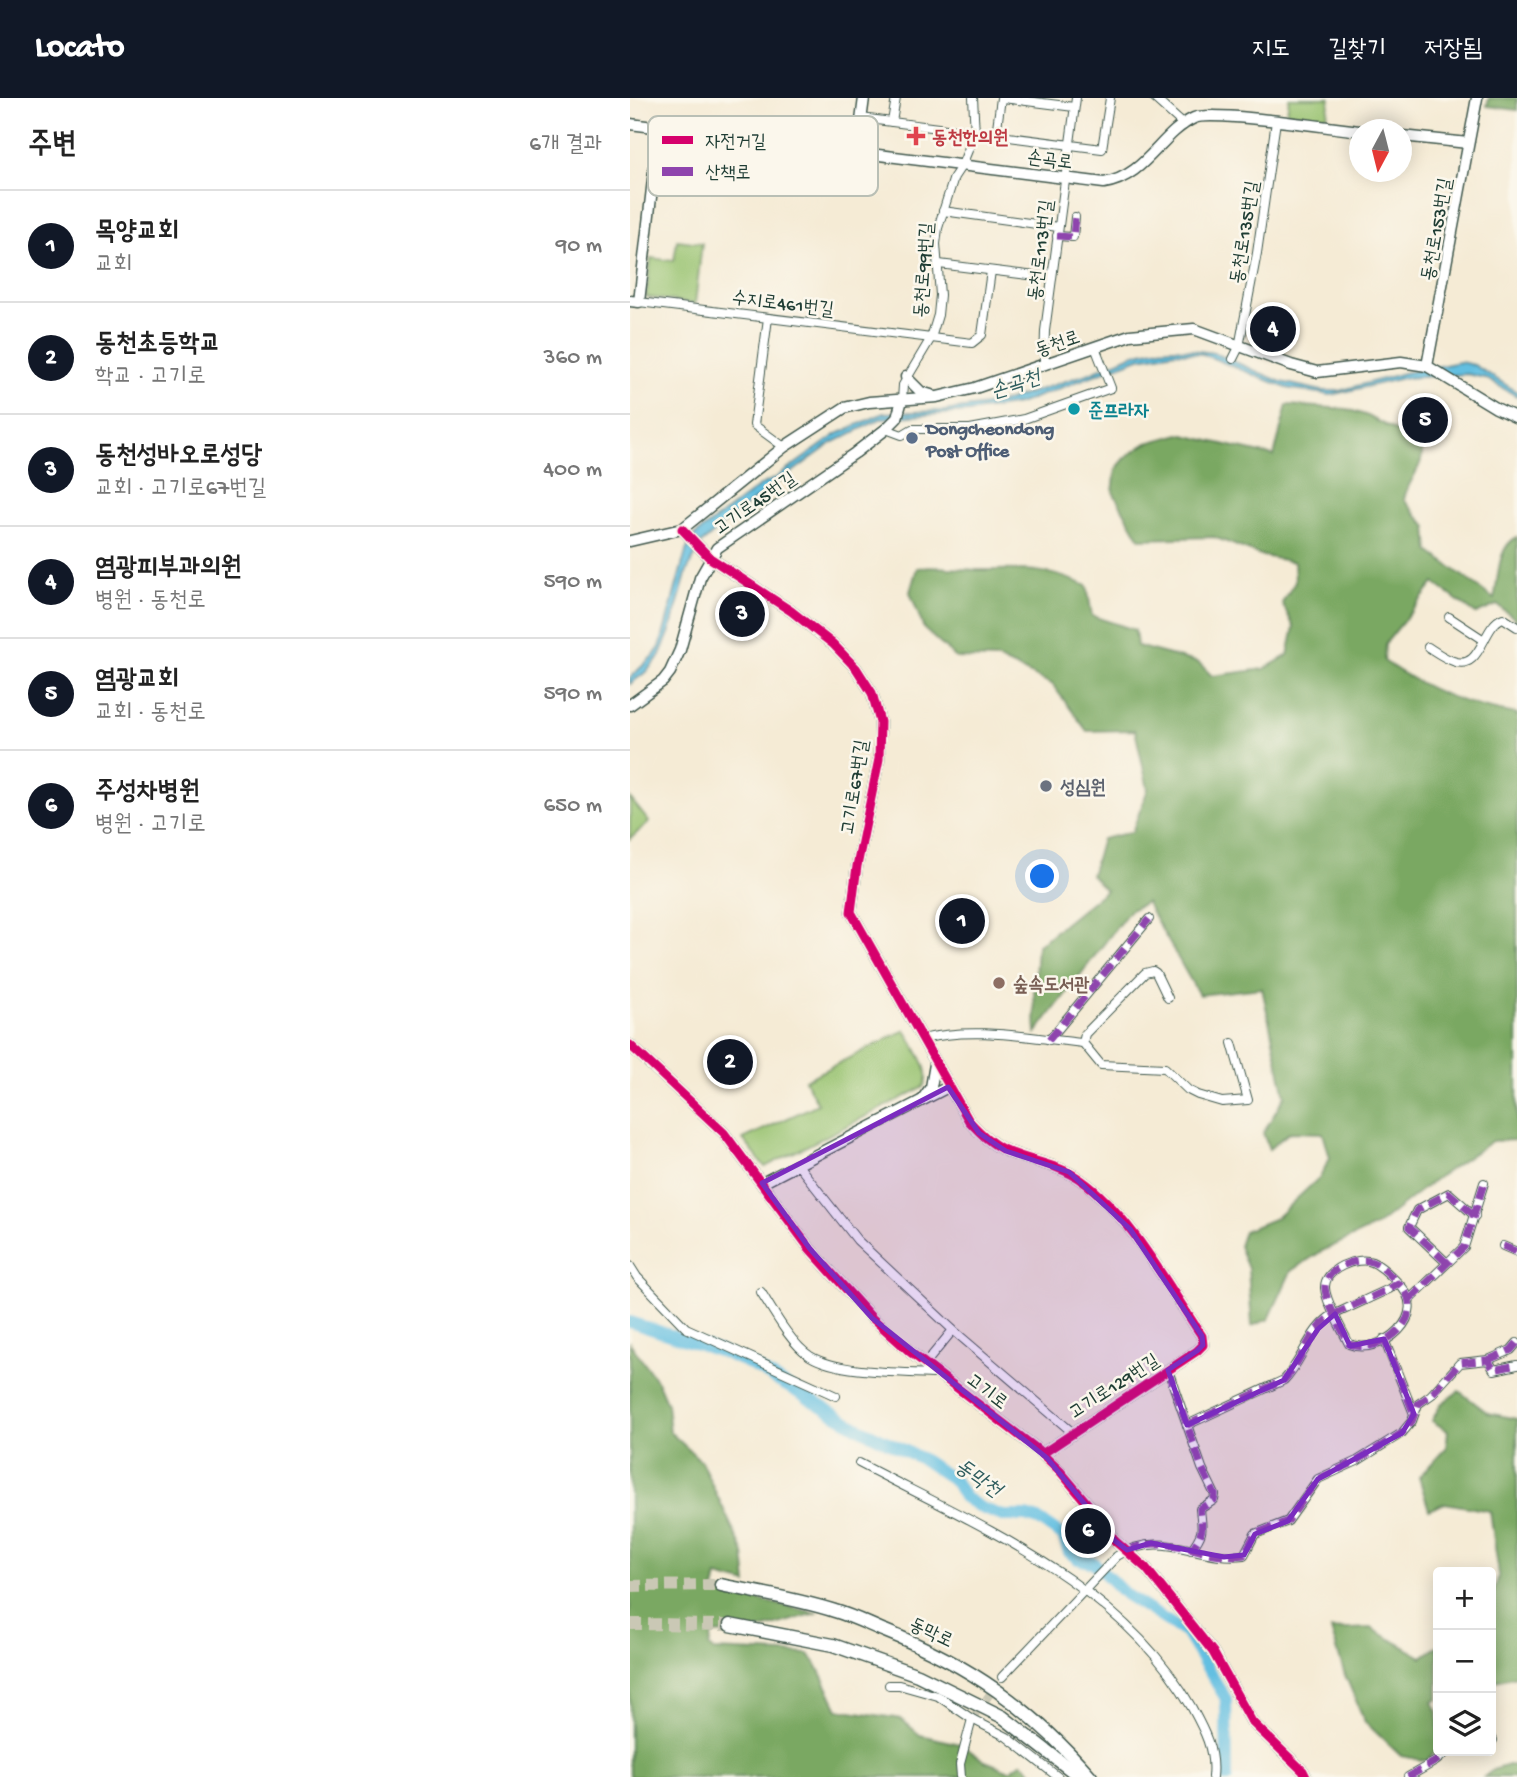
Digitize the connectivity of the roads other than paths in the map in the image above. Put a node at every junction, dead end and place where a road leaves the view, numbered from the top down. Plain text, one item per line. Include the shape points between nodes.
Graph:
1 (864, 98) edge
2 (896, 98) edge
3 (973, 98) edge
4 (1002, 98) edge
5 (1110, 98) edge
6 (1154, 98) edge
7 (1477, 98) edge
8 (1075, 102) edge
9 (861, 116) edge
10 (878, 120) edge
11 (1276, 121) junction
12 (892, 122) junction
13 (630, 124) edge
14 (1184, 125) junction
15 (648, 126) edge
16 (1349, 130) edge
17 (975, 132) junction
18 (996, 135) junction
19 (1412, 137) edge
20 (1468, 143) junction
21 (1069, 144) junction
22 (878, 154) edge
23 (962, 165) junction
24 (1064, 178) junction
25 (649, 196) edge
26 (943, 211) junction
27 (1075, 217) dead end
28 (1058, 232) junction
29 (939, 264) junction
30 (990, 271) junction
31 (1052, 278) junction
32 (635, 301) edge
33 (768, 318) junction
34 (931, 338) junction
35 (1095, 347) junction
36 (1239, 347) junction
37 (1233, 359) dead end
38 (1044, 365) junction
39 (1427, 366) junction
40 (906, 377) junction
41 (937, 397) junction
42 (902, 400) junction
43 (1517, 418) edge
44 (889, 427) junction
45 (784, 447) junction
46 (685, 531) junction
47 (630, 541) edge
48 (710, 558) junction
49 (1449, 617) dead end
50 (1517, 626) edge
51 (1484, 640) junction
52 (1428, 648) dead end
53 (630, 705) edge
54 (1149, 919) dead end
55 (1168, 998) dead end
56 (922, 1039) junction
57 (1049, 1040) junction
58 (1083, 1043) junction
59 (1231, 1043) dead end
60 (630, 1045) edge
61 (935, 1064) junction
62 (948, 1087) junction
63 (920, 1101) junction
64 (798, 1165) junction
65 (762, 1183) junction
66 (1484, 1184) dead end
67 (1475, 1216) junction
68 (1503, 1245) dead end
69 (1517, 1252) edge
70 (1447, 1263) junction
71 (630, 1266) edge
72 (1398, 1283) junction
73 (761, 1292) dead end
74 (1410, 1299) junction
75 (1335, 1314) junction
76 (953, 1330) junction
77 (1384, 1339) junction
78 (1517, 1343) edge
79 (1203, 1345) joint
80 (1488, 1360) junction
81 (925, 1364) junction
82 (1517, 1365) edge
83 (1168, 1370) junction
84 (937, 1374) junction
85 (836, 1396) dead end
86 (1415, 1414) junction
87 (1187, 1425) junction
88 (1072, 1432) junction
89 (1042, 1454) junction
90 (859, 1463) dead end
91 (1191, 1549) junction
92 (1121, 1553) junction
93 (721, 1585) tunnel mouth
94 (1084, 1592) junction
95 (730, 1625) tunnel mouth
96 (1002, 1677) tunnel mouth
97 (889, 1685) dead end
98 (972, 1719) junction
99 (1442, 1756) edge
100 (961, 1777) edge
101 (1058, 1777) edge
102 (1080, 1777) edge
103 (1091, 1777) edge
104 (1212, 1777) edge
105 (1306, 1777) edge
106 (1408, 1777) edge

1 - 9 street
2 - 12 street
3 - 17 street, 동천로99번길
4 - 8 street
4 - 18 street
5 - 21 street via 1102,149
6 - 14 street
7 - 20 street, 동천로153번길
8 - 21 street, 동천로113번길
10 - 12 street
11 - 14 street, 손곡로 via 1205,116
11 - 16 street, 손곡로
11 - 36 street, 동천로135번길
12 - 17 street
13 - 15 street, 손곡로
14 - 24 street, 손곡로 via 1134,171 1117,180
17 - 18 street
17 - 23 street, 동천로99번길
18 - 21 street
19 - 20 street
20 - 39 street, 동천로153번길
21 - 24 street, 동천로113번길
22 - 23 street, 손곡로
23 - 24 street, 손곡로
23 - 26 street, 동천로99번길
24 - 28 street, 동천로113번길
25 - 32 street
26 - 28 street
26 - 29 street, 동천로99번길 via 936,244
27 - 28 street via 1073,237
28 - 31 street, 동천로113번길
29 - 30 street
29 - 34 street, 동천로99번길 via 938,315
30 - 31 street
30 - 34 street, 수지로461번길 via 982,335 972,343
31 - 38 street, 동천로113번길
32 - 33 street, 수지로461번길
33 - 34 street, 수지로461번길
33 - 45 street via 754,425
34 - 40 street, 동천로99번길
35 - 36 street, 동천로 via 1130,335 1194,330
35 - 38 street, 동천로
35 - 44 street via 1111,387 1024,419 970,429 912,429 902,435
36 - 37 street, 동천로135번길
36 - 39 street, 동천로 via 1317,372 1401,362
38 - 41 street, 동천로
39 - 43 street, 동천로
40 - 41 street via 920,393
40 - 42 street, 동천로99번길
41 - 42 street, 동천로
42 - 44 street
42 - 45 street, 동천로 via 844,408
44 - 48 street, 고기로45번길
45 - 46 street, 동천로
46 - 47 street, 동천로
46 - 48 street, 고기로67번길
48 - 53 street, 고기로45번길 via 670,672
48 - 56 street, 고기로67번길 via 833,644 872,693 880,722 879,759 851,912
49 - 51 street
50 - 51 street via 1499,619
51 - 52 street via 1474,658 1462,662
54 - 57 street
55 - 58 street via 1156,973 1145,973 1085,1034
56 - 57 street via 963,1032
56 - 61 street, 고기로67번길
57 - 58 street
58 - 59 street via 1101,1065 1165,1068 1198,1095 1222,1102 1248,1100
60 - 65 street, 고기로 via 724,1133
61 - 62 street, 고기로67번길
61 - 63 street via 931,1087
62 - 63 street
62 - 79 street, 고기로67번길 via 969,1121 992,1142 1069,1172 1105,1200 1130,1229 1202,1336
63 - 64 street
64 - 65 street
64 - 76 street via 857,1240
65 - 81 street, 고기로 via 841,1285
66 - 67 street
67 - 70 street via 1464,1247
67 - 70 street via 1449,1193 1418,1210 1409,1227
68 - 69 street
70 - 74 street
71 - 85 street via 686,1328
72 - 74 street
72 - 75 street
72 - 75 street via 1371,1261 1334,1270 1325,1286
73 - 84 street via 808,1355 872,1370
74 - 77 street via 1404,1325
75 - 77 street via 1349,1344 1363,1347
75 - 87 street via 1318,1329 1284,1380
76 - 81 street
76 - 88 street
77 - 86 street
78 - 80 street
79 - 83 street, 고기로129번길
80 - 82 street via 1494,1370
80 - 86 street via 1460,1363 1418,1404
81 - 84 street, 고기로
83 - 87 street
83 - 88 street, 고기로129번길
84 - 89 street, 고기로
86 - 91 street via 1402,1433 1318,1479 1287,1521 1255,1534 1244,1555 1224,1558
87 - 91 street via 1215,1495 1200,1509 1204,1528
88 - 89 street, 고기로129번길
89 - 92 street, 고기로 via 1107,1527
90 - 94 street via 1045,1561
91 - 92 street via 1151,1543
92 - 94 street
92 - 105 street, 고기로 via 1176,1603 1213,1652 1252,1722
93 - 103 main road, 동막로 via 838,1611 929,1648 979,1676 1023,1709
94 - 96 street
94 - 104 street via 1130,1627 1177,1681 1208,1736
95 - 102 main road via 833,1645 918,1675 1003,1717
97 - 98 street via 938,1696
98 - 100 street
98 - 101 street via 1007,1737
99 - 106 street

